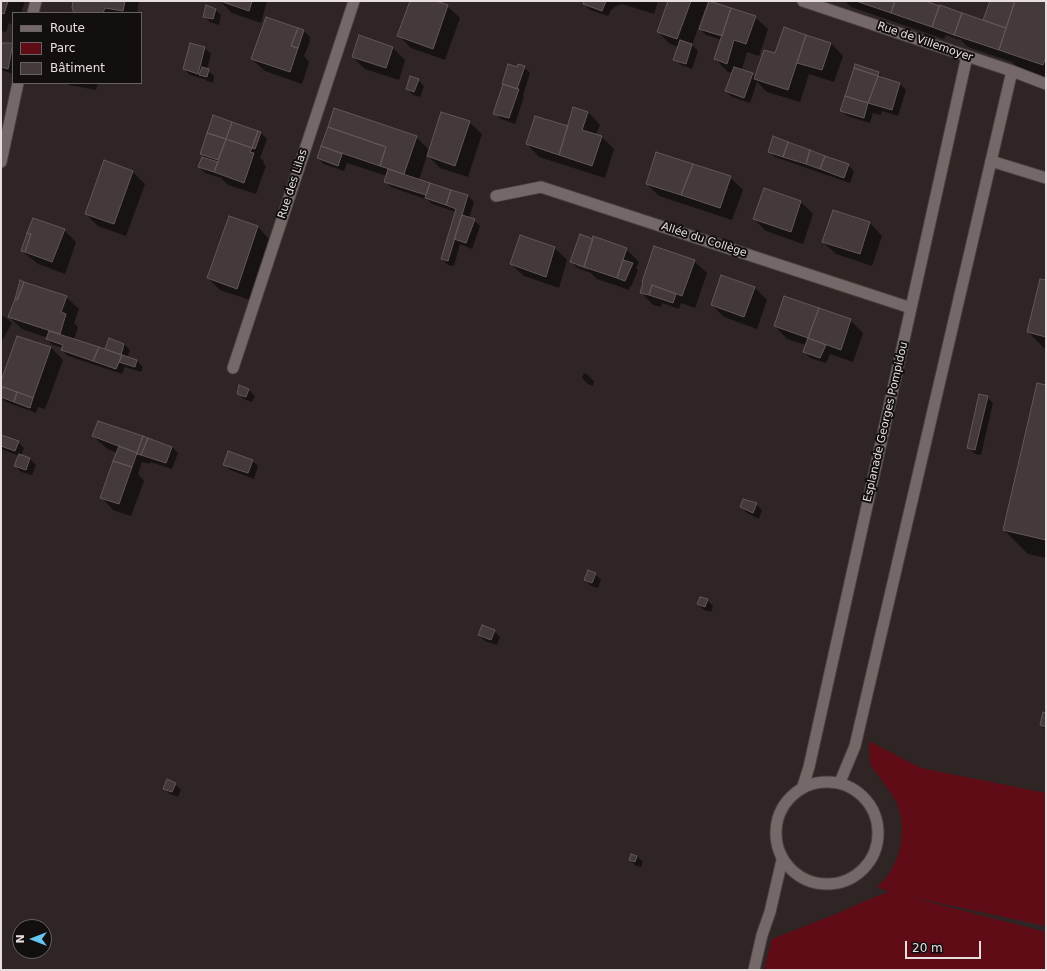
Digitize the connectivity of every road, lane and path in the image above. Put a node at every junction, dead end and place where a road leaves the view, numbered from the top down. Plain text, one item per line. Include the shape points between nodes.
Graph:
1 (36, 1) edge
2 (354, 1) edge
3 (806, 2) edge
4 (33, 12) edge
5 (967, 56) junction
6 (1012, 71) junction
7 (18, 84) edge
8 (1046, 84) edge
9 (991, 161) junction
10 (1, 162) edge
11 (1046, 178) edge
12 (496, 196) dead end
13 (911, 308) junction
14 (233, 368) dead end
15 (840, 782) junction
16 (803, 786) junction
17 (782, 860) junction
18 (754, 970) edge

1 - 4 street
2 - 14 street, Rue des Lilas
3 - 5 street, Rue de Villemoyer
5 - 6 street, Rue de Villemoyer
5 - 13 street, Esplanade Georges Pompidou
6 - 8 street, Rue de Villemoyer
6 - 9 street
7 - 10 street
9 - 11 street
9 - 15 street via 855,746
12 - 13 street, Allée du Collège via 541,187
13 - 16 street, Esplanade Georges Pompidou via 810,768
15 - 16 street via 821,781
15 - 17 street via 858,792 871,807 878,826 876,847 867,865 852,878 834,884 814,883 796,874
16 - 17 street via 787,800 777,818 775,840
17 - 18 street

